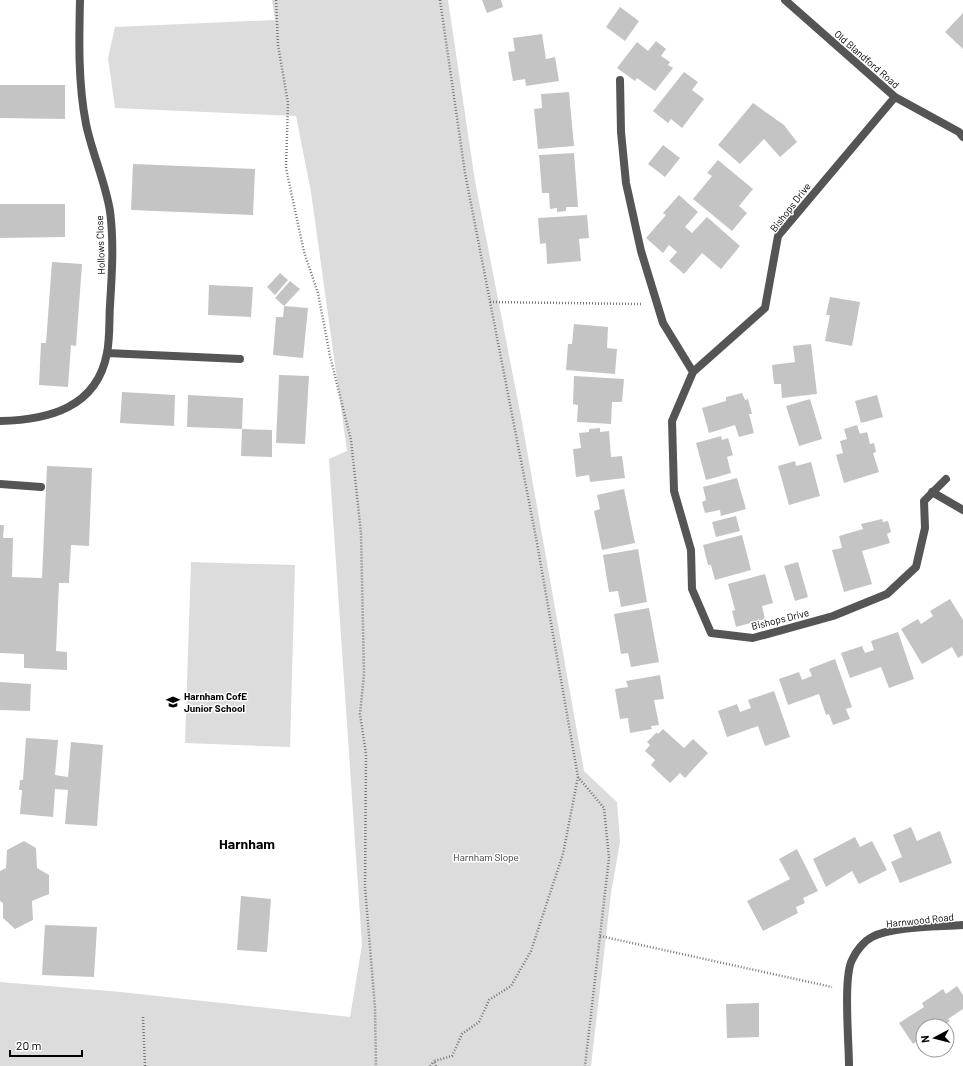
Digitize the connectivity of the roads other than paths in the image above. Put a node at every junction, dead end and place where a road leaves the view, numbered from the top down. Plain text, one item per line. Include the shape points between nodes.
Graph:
1 (80, 0) edge
2 (785, 0) edge
3 (620, 80) dead end
4 (895, 97) junction
5 (963, 137) edge
6 (107, 353) junction
7 (240, 359) dead end
8 (693, 372) junction
9 (0, 421) edge
10 (946, 479) dead end
11 (0, 484) edge
12 (41, 487) dead end
13 (932, 492) junction
14 (963, 510) edge
15 (963, 925) edge
16 (849, 1066) edge

1 - 6 street, Hollows Close via 79,63 83,106 106,193 111,231 112,274
2 - 4 street, Old Blandford Road
3 - 8 street via 626,184 641,251 663,323
4 - 5 street, Old Blandford Road via 959,132
4 - 8 street, Bishops Drive via 778,236 765,308
6 - 7 street
6 - 9 street, Hollows Close via 98,378 86,395 76,403 40,417
8 - 13 street, Bishops Drive via 672,421 674,491 691,550 692,589 711,633 753,638 833,616 887,594 916,567 925,528 924,501
10 - 13 street, Bishops Drive
11 - 12 street
13 - 14 street
15 - 16 street, Harnwood Road via 890,932 872,937 862,945 851,960 847,990

